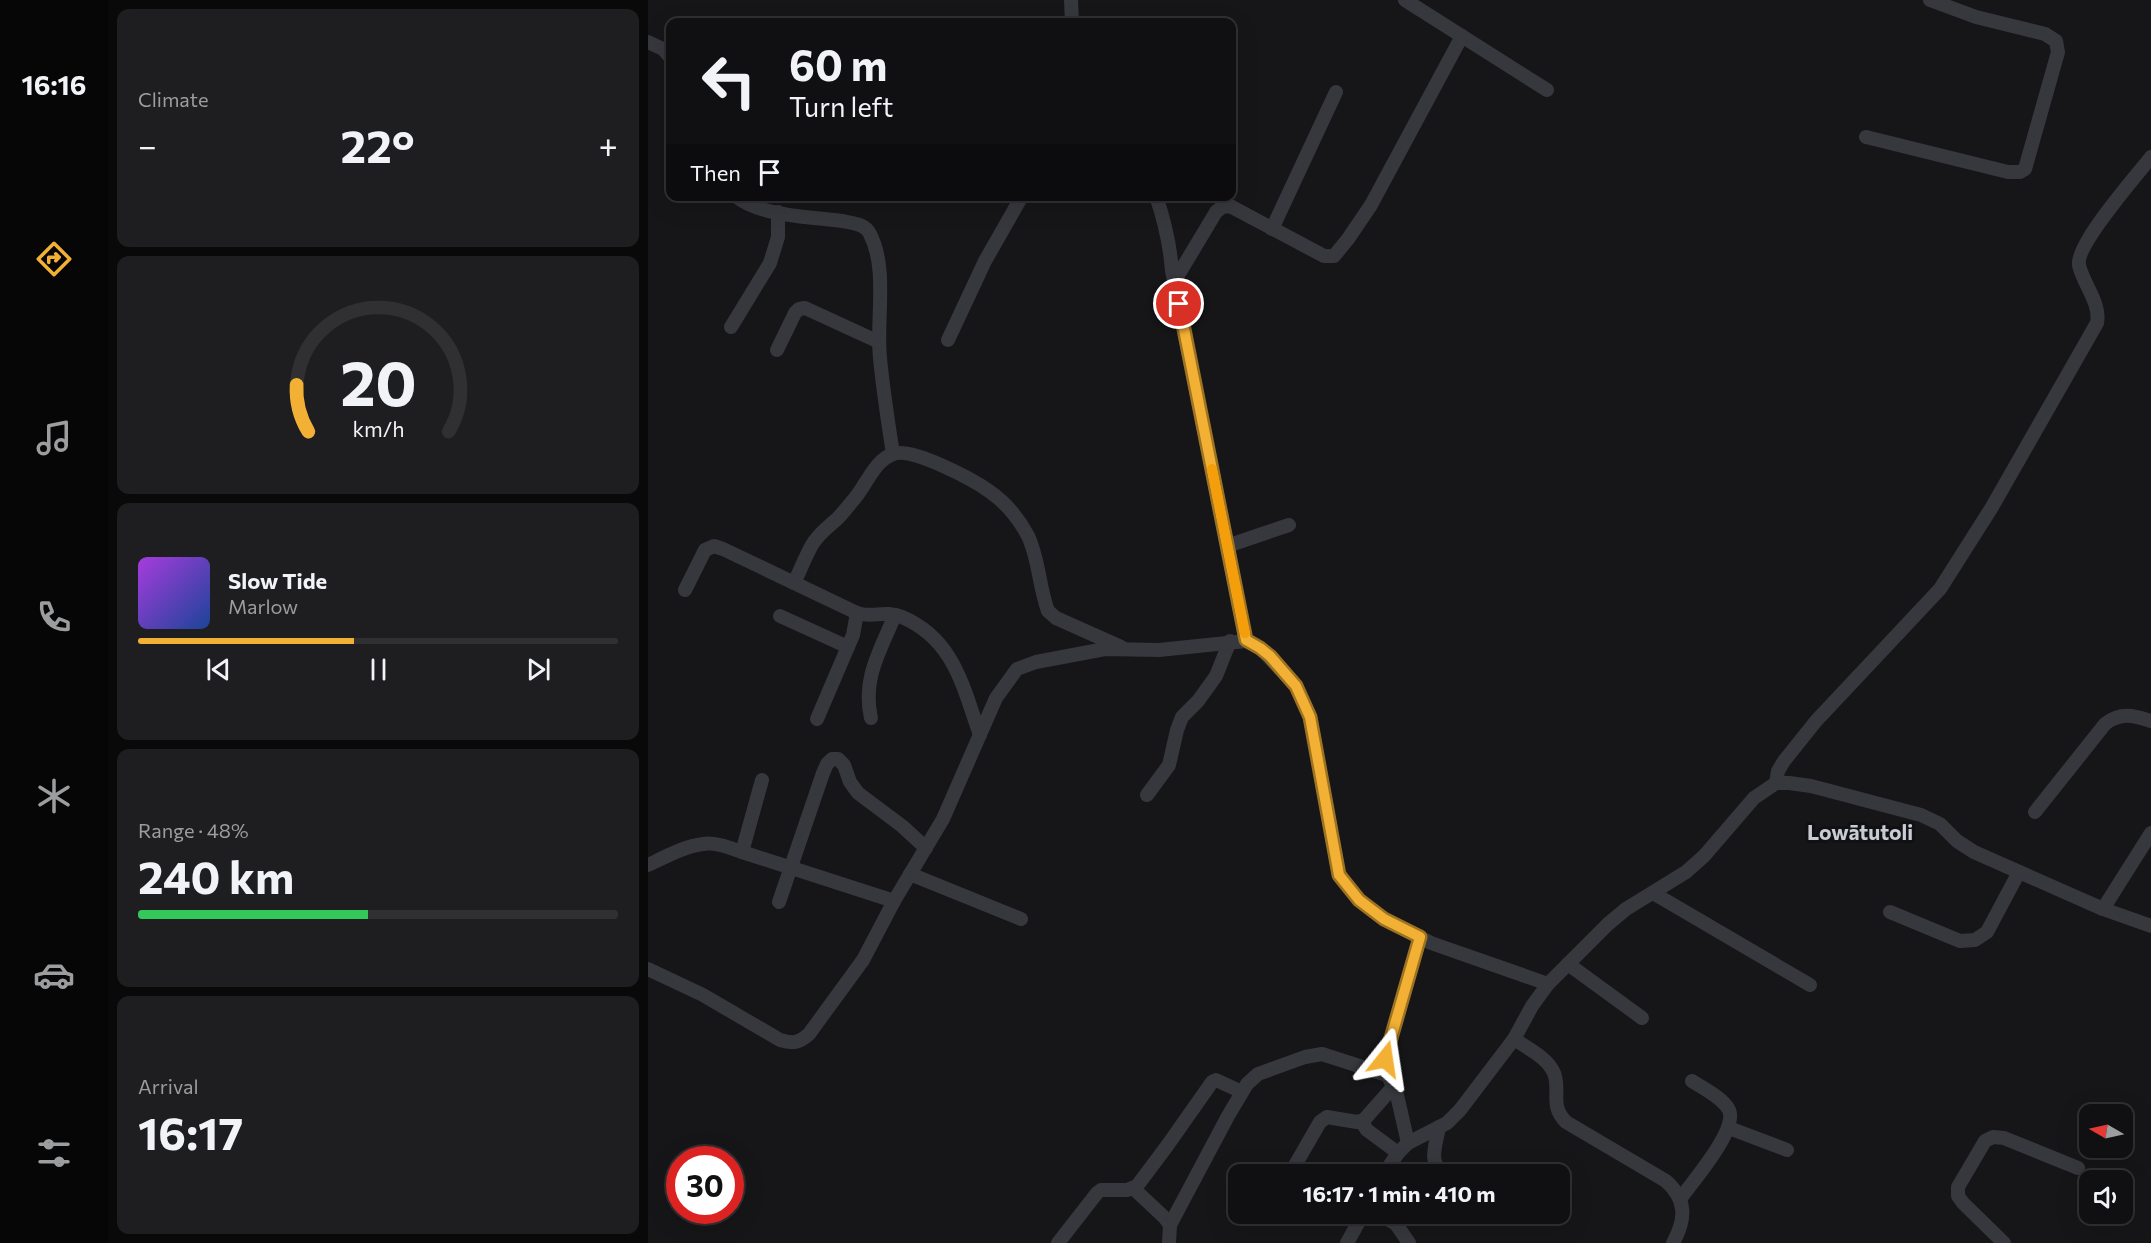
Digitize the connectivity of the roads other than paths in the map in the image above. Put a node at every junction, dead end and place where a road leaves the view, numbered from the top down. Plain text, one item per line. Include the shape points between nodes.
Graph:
1 (1071, 0) edge
2 (1405, 0) edge
3 (1930, 0) edge
4 (1072, 18) edge
5 (1462, 36) junction
6 (648, 42) edge
7 (666, 52) edge
8 (1547, 90) dead end
9 (1336, 92) dead end
10 (1866, 137) dead end
11 (2151, 157) edge
12 (741, 201) edge
13 (1019, 201) edge
14 (1158, 201) edge
15 (778, 212) junction
16 (1272, 229) junction
17 (1174, 282) junction
18 (731, 327) dead end
19 (948, 340) dead end
20 (879, 342) junction
21 (777, 350) dead end
22 (893, 453) junction
23 (1289, 525) dead end
24 (1227, 546) junction
25 (794, 583) junction
26 (685, 590) dead end
27 (857, 613) junction
28 (895, 615) junction
29 (780, 616) dead end
30 (1246, 640) junction
31 (1230, 641) junction
32 (848, 647) junction
33 (1126, 649) junction
34 (871, 718) dead end
35 (817, 719) dead end
36 (2151, 721) edge
37 (980, 735) junction
38 (762, 780) dead end
39 (1776, 783) junction
40 (1147, 795) dead end
41 (2035, 812) dead end
42 (2151, 832) edge
43 (926, 848) junction
44 (742, 852) junction
45 (648, 865) edge
46 (792, 868) junction
47 (2019, 872) junction
48 (910, 874) junction
49 (1653, 893) junction
50 (779, 902) dead end
51 (894, 902) junction
52 (2103, 909) junction
53 (1890, 912) dead end
54 (1021, 919) dead end
55 (2151, 926) edge
56 (1420, 937) junction
57 (1568, 964) junction
58 (648, 969) edge
59 (1548, 984) junction
60 (1810, 985) dead end
61 (1642, 1018) dead end
62 (1514, 1039) junction
63 (1390, 1081) junction
64 (1692, 1081) dead end
65 (1242, 1092) junction
66 (1361, 1121) junction
67 (1439, 1127) junction
68 (1729, 1128) junction
69 (1403, 1148) junction
70 (1787, 1150) dead end
71 (1296, 1164) edge
72 (1391, 1164) edge
73 (1434, 1164) edge
74 (2078, 1168) dead end
75 (1132, 1188) junction
76 (1681, 1198) junction
77 (1357, 1224) edge
78 (1396, 1224) edge
79 (1170, 1225) junction
80 (1058, 1243) edge
81 (1169, 1243) edge
82 (1347, 1243) edge
83 (1409, 1243) edge
84 (1673, 1243) edge
85 (2004, 1243) edge

1 - 4 street
2 - 5 street
3 - 10 street via 1976,17 2045,34 2056,41 2058,52 2025,169 2008,172
5 - 8 street
5 - 16 street via 1371,205 1334,256 1324,256
6 - 7 street
9 - 16 street
11 - 39 street via 2082,250 2079,266 2097,311 2097,323 1992,507 1940,589 1816,721 1784,761
12 - 15 street
13 - 19 street via 985,261
14 - 17 street via 1166,225
15 - 18 street via 778,237 770,263
15 - 20 street via 860,225 870,233 879,264
16 - 17 street via 1230,206 1222,207
17 - 24 street
20 - 21 street via 805,308 795,313
20 - 22 street
22 - 25 street via 875,467 856,497 822,531
22 - 33 street via 910,453 935,462 990,492 1009,508 1027,535 1043,599 1051,615
23 - 24 street
24 - 30 street
25 - 26 street via 714,546 705,550
25 - 27 street
27 - 28 street
27 - 32 street
28 - 34 street via 870,675 867,702
28 - 37 street via 924,629 946,650
29 - 32 street
30 - 31 street
30 - 56 street via 1270,656 1296,686 1310,717 1339,875 1359,900 1384,919
31 - 33 street via 1159,650
31 - 40 street via 1208,689 1182,717 1169,765
32 - 35 street
33 - 37 street via 1105,649 1017,669 996,698
36 - 41 street via 2126,715 2105,724
37 - 43 street
38 - 44 street
39 - 47 street via 1810,786 1921,815 1940,824 1974,852
39 - 49 street via 1754,798 1704,856
42 - 52 street
43 - 46 street via 858,793 844,765 832,759 823,773
43 - 48 street
44 - 45 street via 704,844
44 - 46 street
46 - 50 street
46 - 51 street
47 - 52 street
47 - 53 street via 1987,932 1975,940 1960,941
48 - 51 street
48 - 54 street
49 - 57 street via 1626,909
49 - 60 street
51 - 58 street via 847,984 809,1034 792,1044
52 - 55 street
56 - 59 street
56 - 63 street via 1385,1059
57 - 59 street
57 - 61 street
59 - 62 street
62 - 67 street via 1460,1110
62 - 76 street via 1547,1062 1554,1073 1556,1107 1566,1122 1666,1181
63 - 65 street via 1328,1055 1312,1054 1258,1074
63 - 66 street
63 - 69 street
64 - 68 street via 1725,1104 1730,1111
65 - 75 street via 1223,1082 1212,1082
65 - 79 street
66 - 69 street via 1366,1130
66 - 71 street via 1327,1117 1320,1122
67 - 69 street
67 - 73 street
68 - 70 street
68 - 76 street
69 - 72 street
74 - 85 street via 2004,1138 1985,1141 1958,1187 1958,1196
75 - 79 street
75 - 80 street via 1101,1190
76 - 84 street via 1683,1217
77 - 82 street
78 - 83 street
79 - 81 street

